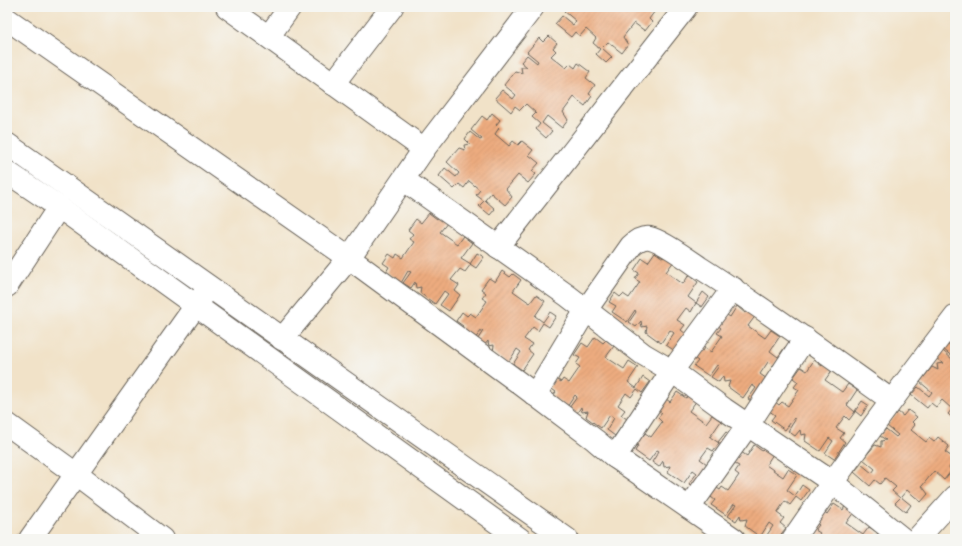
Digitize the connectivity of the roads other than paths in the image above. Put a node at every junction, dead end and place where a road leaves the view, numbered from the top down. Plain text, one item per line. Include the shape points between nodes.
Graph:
1 (227, 7) edge
2 (290, 7) edge
3 (392, 7) edge
4 (532, 7) edge
5 (686, 7) edge
6 (7, 19) edge
7 (269, 36) junction
8 (333, 84) junction
9 (7, 144) edge
10 (424, 149) junction
11 (7, 172) edge
12 (404, 180) junction
13 (59, 207) junction
14 (498, 247) junction
15 (349, 258) junction
16 (7, 286) edge
17 (209, 287) junction
18 (733, 288) junction
19 (196, 307) junction
20 (586, 310) junction
21 (955, 317) edge
22 (805, 338) junction
23 (282, 339) junction
24 (672, 371) junction
25 (535, 395) junction
26 (891, 400) junction
27 (7, 424) edge
28 (748, 425) junction
29 (615, 457) junction
30 (76, 474) junction
31 (832, 482) junction
32 (955, 496) edge
33 (689, 508) junction
34 (538, 531) edge
35 (30, 539) edge
36 (162, 539) edge
37 (520, 539) edge
38 (567, 539) edge
39 (734, 539) edge
40 (793, 539) edge
41 (903, 539) edge
42 (917, 539) edge

1 - 7 street
2 - 7 street
3 - 8 street
4 - 10 street
5 - 14 street
6 - 15 street
7 - 8 street
8 - 10 street
9 - 17 street
10 - 12 street
11 - 13 street
12 - 14 street
12 - 15 street
13 - 16 street
13 - 19 street
14 - 20 street
15 - 23 street
15 - 25 street
17 - 19 street
17 - 23 street
18 - 20 street via 658,241 649,238 639,239 631,246
18 - 22 street
18 - 24 street
19 - 30 street
19 - 37 street
20 - 24 street via 642,354
20 - 25 street
21 - 26 street
22 - 26 street
22 - 28 street
23 - 34 street
24 - 28 street
24 - 29 street
25 - 29 street
26 - 31 street
27 - 30 street
28 - 31 street
28 - 33 street
29 - 33 street
30 - 35 street
30 - 36 street
31 - 40 street
31 - 41 street
32 - 42 street
33 - 39 street
34 - 38 street

